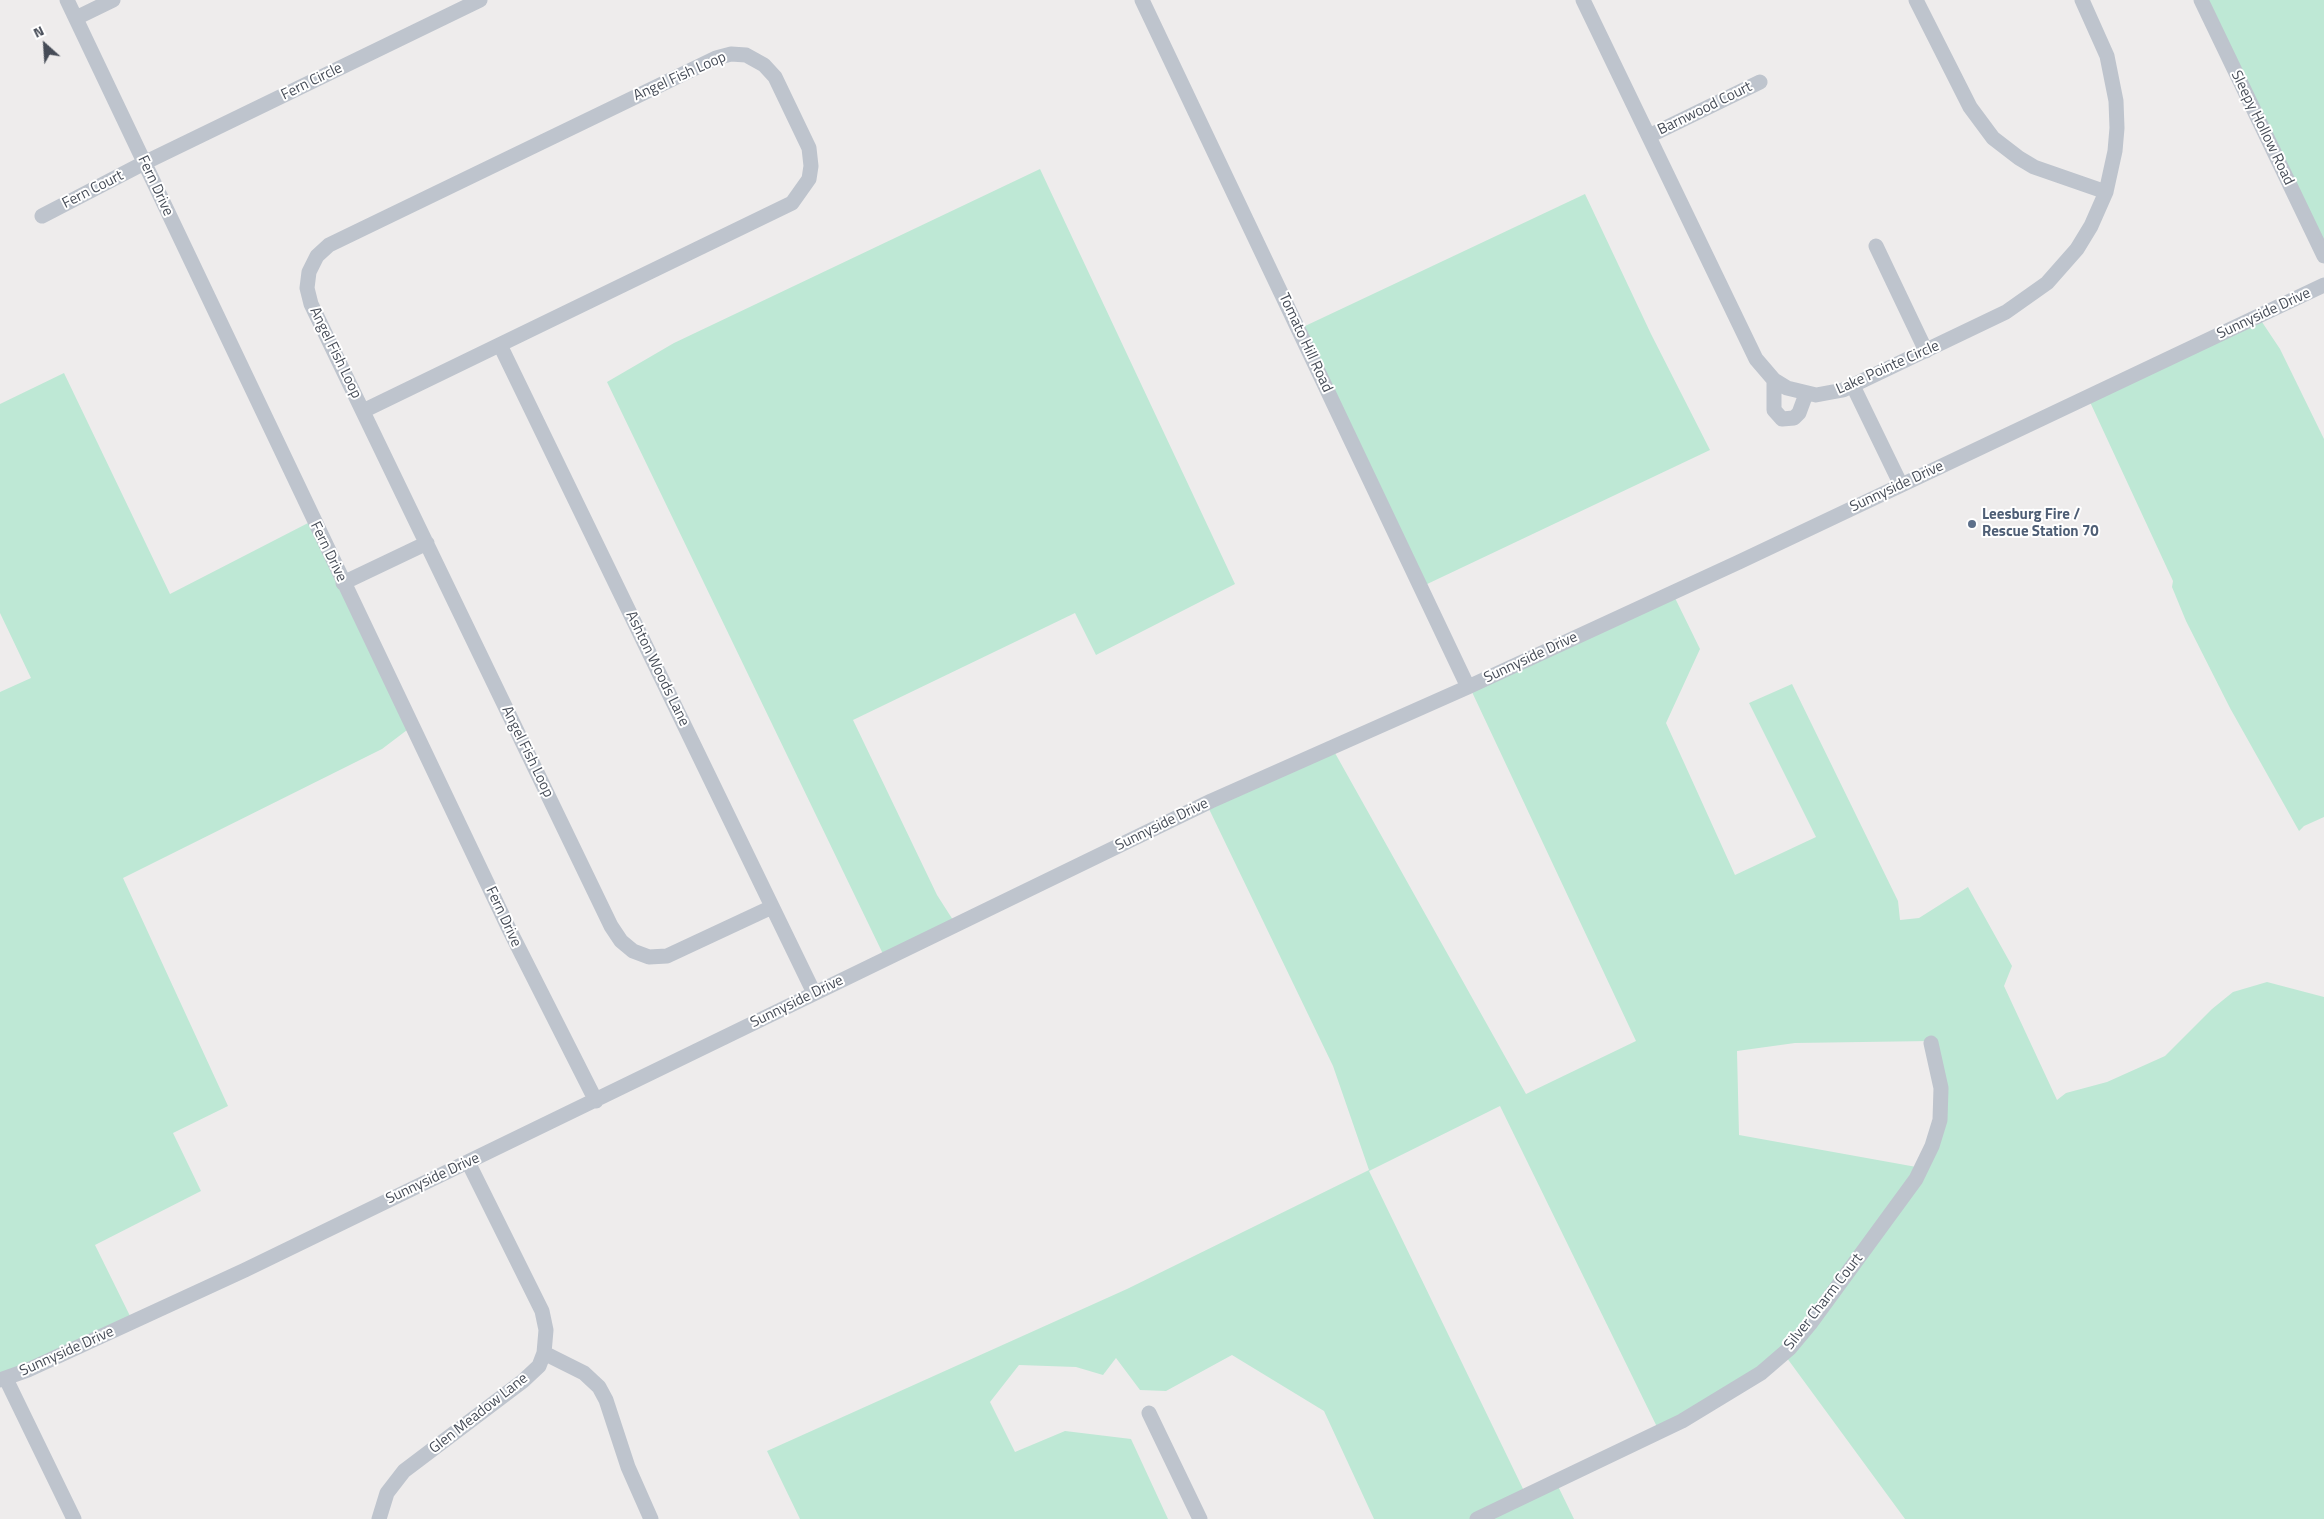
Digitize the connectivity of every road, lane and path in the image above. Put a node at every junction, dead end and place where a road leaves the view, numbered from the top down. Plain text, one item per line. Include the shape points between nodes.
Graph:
1 (67, 0) edge
2 (113, 0) edge
3 (480, 0) edge
4 (1142, 0) edge
5 (1583, 0) edge
6 (1916, 0) edge
7 (2082, 0) edge
8 (2201, 0) edge
9 (76, 18) junction
10 (1760, 82) dead end
11 (1648, 136) junction
12 (144, 164) junction
13 (2106, 192) junction
14 (42, 216) dead end
15 (1876, 246) dead end
16 (2324, 256) edge
17 (2324, 285) edge
18 (500, 345) junction
19 (1926, 351) junction
20 (1774, 380) junction
21 (1853, 386) junction
22 (1806, 394) junction
23 (363, 411) junction
24 (1901, 485) junction
25 (427, 543) junction
26 (343, 583) junction
27 (1468, 687) junction
28 (772, 907) junction
29 (814, 993) junction
30 (1931, 1043) dead end
31 (596, 1101) junction
32 (468, 1162) junction
33 (544, 1353) junction
34 (3, 1379) edge
35 (1149, 1413) dead end
36 (74, 1519) edge
37 (378, 1519) edge
38 (651, 1519) edge
39 (1200, 1519) edge
40 (1478, 1519) edge

1 - 9 street, Fern Drive
2 - 9 street
3 - 12 street, Fern Circle
4 - 27 street, Tomato Hill Road
5 - 11 street, Lake Pointe Circle
6 - 13 street via 1970,107 1993,138 2034,167
7 - 13 street, Lake Pointe Circle via 2107,56 2116,101 2116,151
8 - 16 street, Sleepy Hollow Road
9 - 12 street, Fern Drive
10 - 11 street, Barnwood Court
11 - 20 street, Lake Pointe Circle via 1756,359
12 - 14 street, Fern Court
12 - 26 street, Fern Drive
13 - 19 street, Lake Pointe Circle via 2077,249 2047,283 2006,312
15 - 19 street
17 - 24 street, Sunnyside Drive
18 - 23 street, Angel Fish Loop
18 - 23 street, Angel Fish Loop via 792,202 809,179 809,148 775,77 764,65 746,55 716,58 329,245 317,256 309,272 307,288 311,304
18 - 28 street, Ashton Woods Lane
19 - 21 street, Lake Pointe Circle
20 - 22 street, Lake Pointe Circle
20 - 22 street via 1774,410 1782,419 1794,418 1799,413
21 - 22 street, Lake Pointe Circle via 1830,394
21 - 24 street
23 - 25 street, Angel Fish Loop
24 - 27 street, Sunnyside Drive
25 - 26 street
25 - 28 street, Angel Fish Loop via 611,926 622,941 633,951 648,957 667,956
26 - 31 street, Fern Drive via 517,947
27 - 29 street, Sunnyside Drive via 1211,801
28 - 29 street, Ashton Woods Lane
29 - 31 street, Sunnyside Drive
30 - 40 street, Silver Charm Court via 1940,1088 1940,1120 1932,1146 1916,1179 1790,1348 1761,1373 1682,1421
31 - 32 street, Sunnyside Drive
32 - 33 street, Glen Meadow Lane via 542,1311 546,1330
32 - 34 street, Sunnyside Drive via 245,1270
33 - 37 street, Glen Meadow Lane via 538,1366 523,1381 404,1471 387,1493
33 - 38 street via 584,1373 599,1387
34 - 36 street, Sunnyside Drive
35 - 39 street

